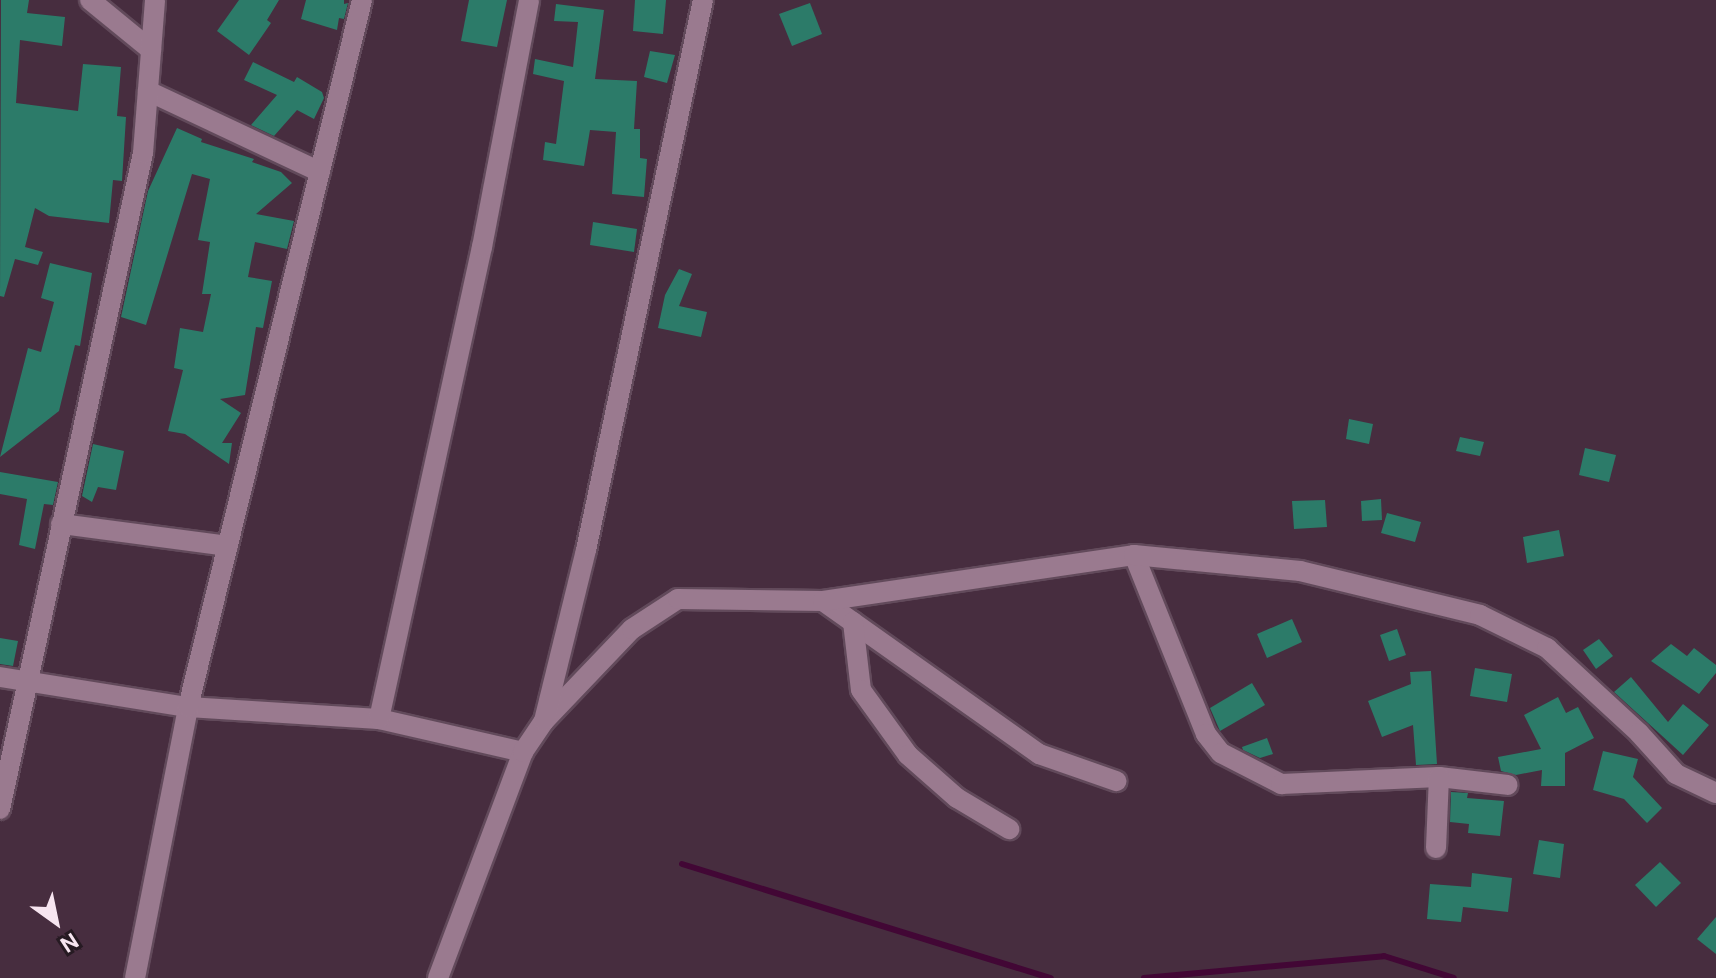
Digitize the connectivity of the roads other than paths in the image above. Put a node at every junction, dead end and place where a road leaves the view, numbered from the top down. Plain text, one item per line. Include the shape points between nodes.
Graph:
1 (90, 0) edge
2 (155, 0) edge
3 (362, 0) edge
4 (529, 0) edge
5 (703, 0) edge
6 (151, 50) junction
7 (148, 91) junction
8 (320, 172) junction
9 (61, 524) junction
10 (228, 546) junction
11 (1134, 555) junction
12 (823, 601) junction
13 (853, 622) junction
14 (0, 677) edge
15 (26, 681) junction
16 (188, 707) junction
17 (379, 719) junction
18 (544, 721) junction
19 (523, 752) junction
20 (1439, 777) junction
21 (1116, 781) dead end
22 (1508, 785) dead end
23 (1716, 793) edge
24 (0, 809) edge
25 (1009, 829) dead end
26 (1436, 848) dead end
27 (135, 978) edge
28 (438, 978) edge

1 - 6 street
2 - 6 street
3 - 8 street
4 - 17 street via 482,247
5 - 18 street
6 - 7 street
7 - 8 street
7 - 9 street via 143,153
8 - 10 street
9 - 10 street
9 - 15 street
10 - 16 street
11 - 12 street
11 - 20 street via 1206,734 1221,753 1281,784
11 - 23 street via 1300,571 1480,615 1547,648 1676,774
12 - 13 street
12 - 18 street via 678,599 632,629
13 - 21 street via 1039,754
13 - 25 street via 861,690 908,755 957,798
14 - 15 street
15 - 16 street
15 - 24 street
16 - 17 street
16 - 27 street
17 - 19 street
18 - 19 street
19 - 28 street
20 - 22 street
20 - 26 street

